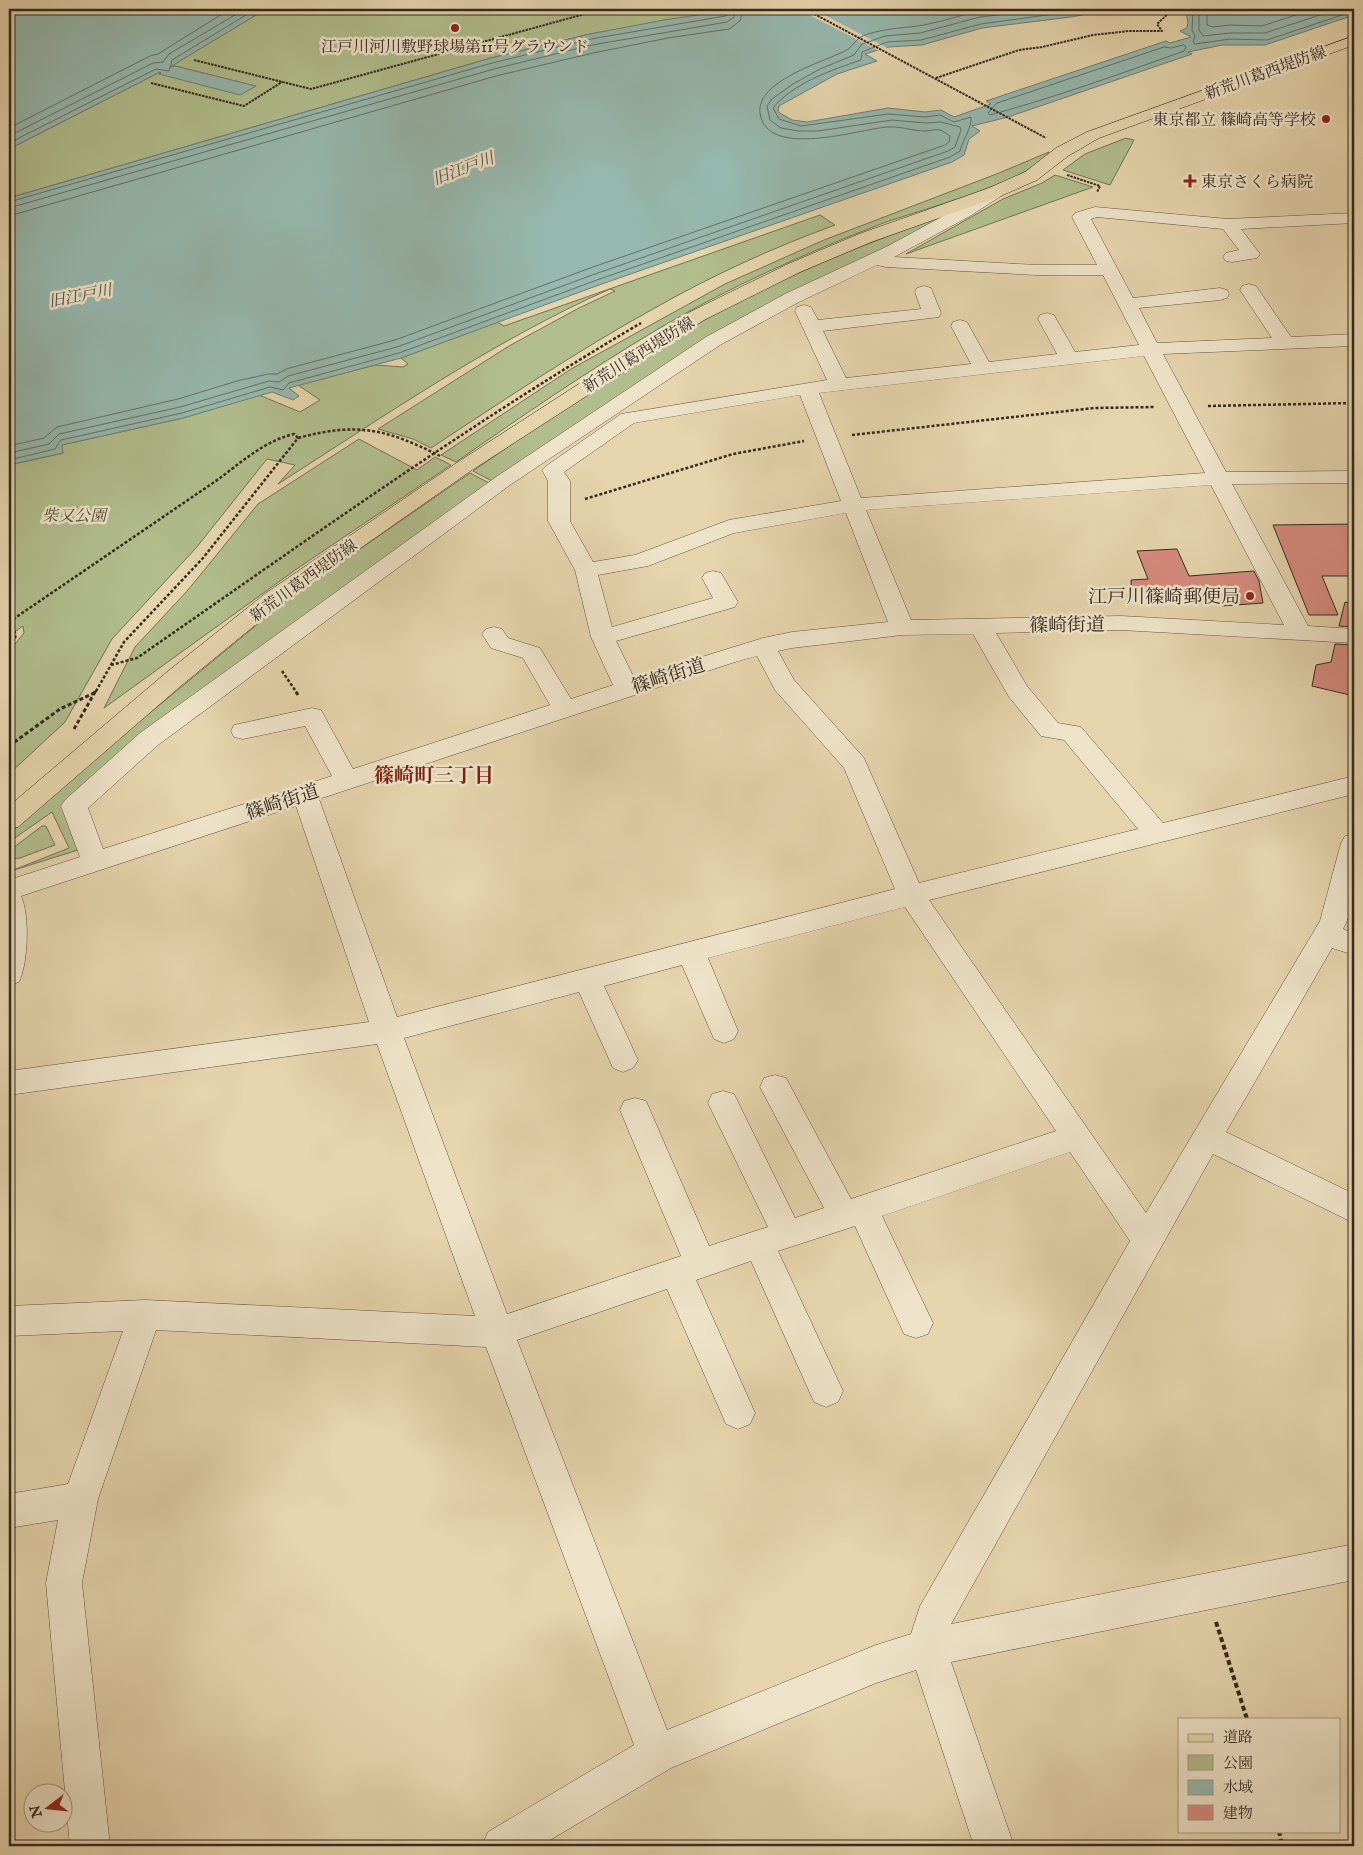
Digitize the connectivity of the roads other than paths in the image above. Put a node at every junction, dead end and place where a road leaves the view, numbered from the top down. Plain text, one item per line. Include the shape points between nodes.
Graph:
1 (1354, 40) edge
2 (995, 192) junction
3 (1347, 218) edge
4 (1228, 224) junction
5 (1354, 233) edge
6 (1232, 257) dead end
7 (878, 258) junction
8 (1110, 270) junction
9 (1249, 290) dead end
10 (924, 292) dead end
11 (1220, 294) dead end
12 (792, 298) junction
13 (1128, 304) junction
14 (1047, 319) dead end
15 (813, 326) junction
16 (960, 326) dead end
17 (1354, 340) edge
18 (1285, 342) junction
19 (1152, 349) junction
20 (1069, 358) junction
21 (983, 368) junction
22 (838, 384) junction
23 (807, 388) junction
24 (1354, 477) edge
25 (1218, 478) junction
26 (854, 505) junction
27 (586, 570) junction
28 (712, 578) dead end
29 (980, 626) junction
30 (902, 628) junction
31 (1300, 633) junction
32 (494, 634) dead end
33 (1354, 636) edge
34 (603, 637) junction
35 (763, 646) junction
36 (627, 689) junction
37 (565, 710) junction
38 (244, 731) dead end
39 (347, 780) junction
40 (1354, 785) edge
41 (304, 793) junction
42 (9, 819) edge
43 (1157, 834) junction
44 (1354, 843) edge
45 (96, 862) junction
46 (9, 890) edge
47 (911, 895) junction
48 (9, 900) edge
49 (1340, 940) edge
50 (691, 952) junction
51 (9, 974) edge
52 (587, 979) junction
53 (387, 1031) junction
54 (724, 1031) dead end
55 (623, 1060) dead end
56 (9, 1083) edge
57 (775, 1088) dead end
58 (723, 1103) dead end
59 (635, 1110) dead end
60 (1077, 1137) junction
61 (1208, 1137) junction
62 (1354, 1209) edge
63 (853, 1212) junction
64 (773, 1239) junction
65 (1147, 1240) junction
66 (688, 1268) junction
67 (145, 1315) junction
68 (9, 1322) edge
69 (916, 1323) dead end
70 (496, 1332) junction
71 (826, 1391) dead end
72 (738, 1413) dead end
73 (80, 1499) junction
74 (9, 1512) edge
75 (1354, 1562) edge
76 (927, 1648) junction
77 (657, 1754) junction
78 (90, 1846) edge
79 (502, 1846) edge
80 (994, 1846) edge

1 - 2 main road, 新荒川葛西堤防線 via 1082,140 1030,176
2 - 7 street
2 - 42 main road, 新荒川葛西堤防線 via 865,238 794,268 697,316 637,354 462,468 274,598
3 - 4 street
3 - 5 street
4 - 6 street via 1251,254
4 - 8 street via 1095,212 1082,215
7 - 8 street via 886,262 1036,270
7 - 12 street
8 - 13 street
9 - 18 street
10 - 15 street via 932,313
11 - 13 street
12 - 15 street via 801,304
12 - 45 street via 713,342 502,481 149,740 74,806
13 - 19 street
14 - 20 street
15 - 22 street
16 - 21 street
17 - 18 street
18 - 19 street
19 - 20 street
19 - 25 street
20 - 21 street
21 - 22 street
22 - 23 street
23 - 26 street
23 - 27 street via 628,418 553,470 558,481 559,521
24 - 25 street
25 - 26 street
25 - 31 street
26 - 27 street via 729,527 640,561
26 - 30 street
27 - 34 street
28 - 34 street via 727,602
29 - 30 street, 篠崎街道
29 - 31 street, 篠崎街道 via 1121,623
29 - 43 street via 1018,691 1050,730 1072,733
30 - 35 street, 篠崎街道
31 - 33 street, 篠崎街道
32 - 37 street via 499,644 532,653
34 - 36 street
35 - 36 street, 篠崎街道
35 - 47 street via 784,684 855,764
36 - 37 street, 篠崎街道
37 - 39 street, 篠崎街道
38 - 39 street via 312,716
39 - 41 street, 篠崎街道
40 - 43 street
41 - 45 street, 篠崎街道
41 - 53 street
43 - 47 street
44 - 49 street via 1333,922
45 - 46 street, 篠崎街道
47 - 50 street
47 - 60 street
48 - 51 street via 13,929
49 - 61 street
50 - 52 street
50 - 54 street
52 - 53 street
52 - 55 street
53 - 56 street
53 - 70 street
57 - 63 street
58 - 64 street
59 - 66 street
60 - 63 street
60 - 65 street
61 - 62 street
61 - 65 street
63 - 64 street
63 - 69 street
64 - 66 street
64 - 71 street
65 - 76 street via 933,1619
66 - 70 street
66 - 72 street
67 - 68 street
67 - 70 street
67 - 73 street
70 - 77 street
73 - 74 street
73 - 78 street via 64,1582
75 - 76 street
76 - 77 street via 876,1664
76 - 80 street
77 - 79 street

